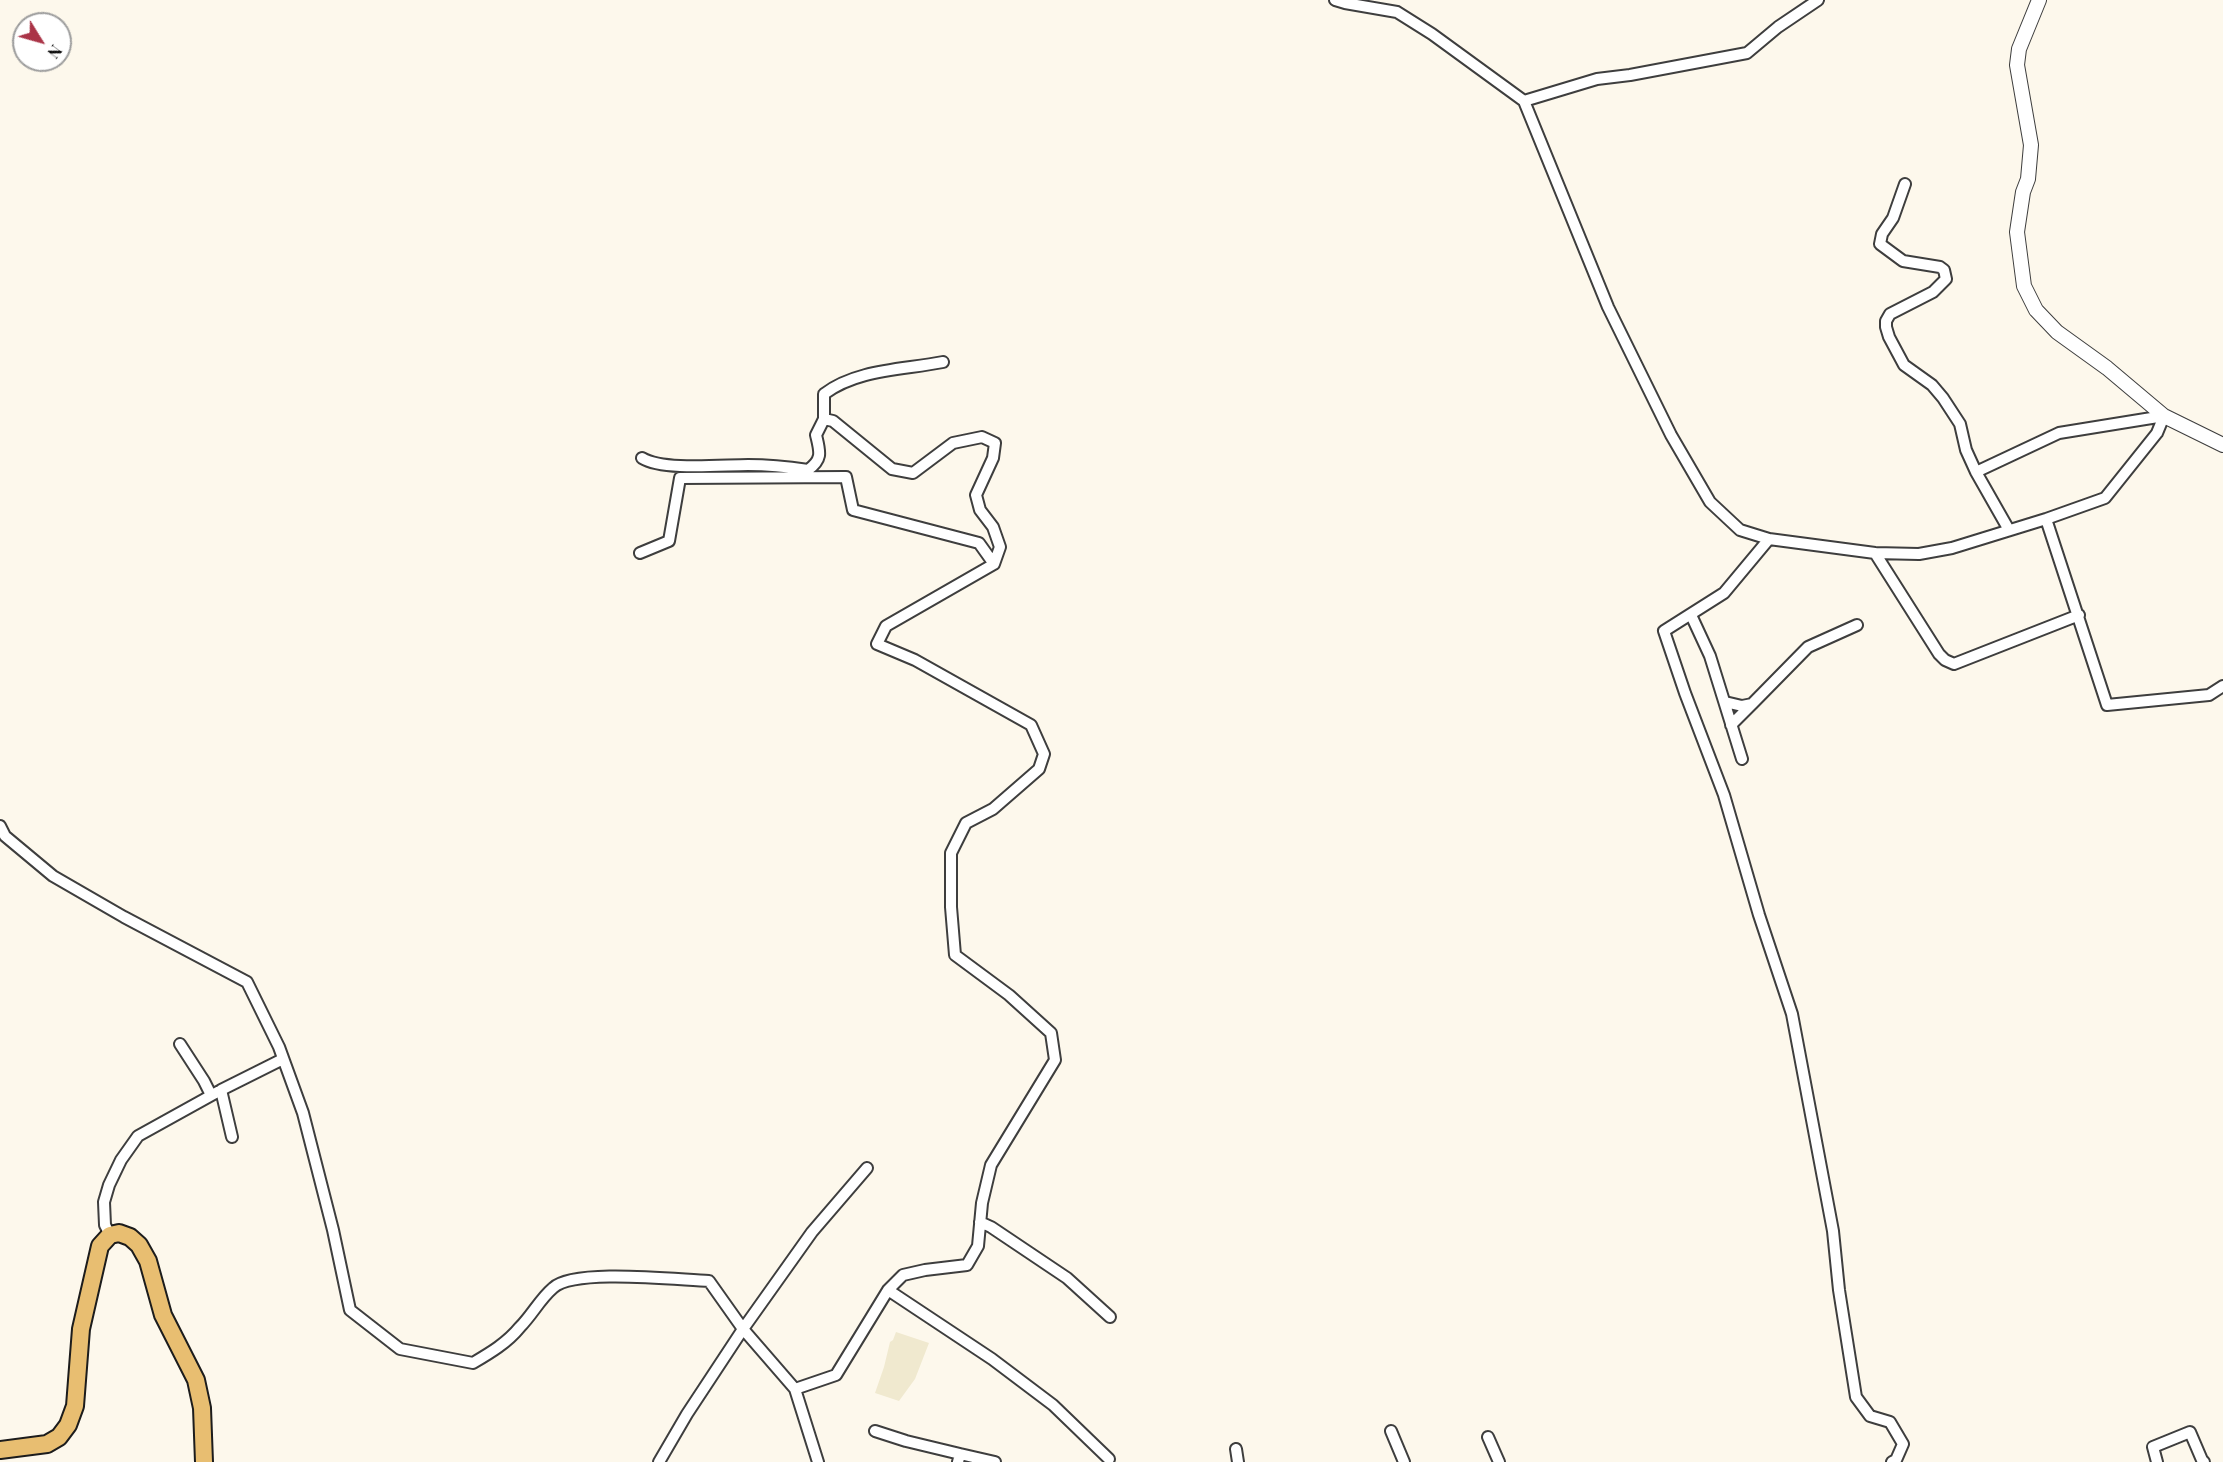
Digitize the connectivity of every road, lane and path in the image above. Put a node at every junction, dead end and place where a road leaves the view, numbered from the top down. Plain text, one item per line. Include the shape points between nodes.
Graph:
1 (1335, 0) edge
2 (1818, 0) edge
3 (2039, 0) edge
4 (1524, 101) junction
5 (1905, 184) dead end
6 (943, 362) dead end
7 (2164, 416) junction
8 (824, 419) junction
9 (2223, 445) edge
10 (642, 458) dead end
11 (1976, 472) junction
12 (2046, 519) junction
13 (2009, 530) junction
14 (1769, 539) junction
15 (640, 553) dead end
16 (1875, 553) junction
17 (994, 564) junction
18 (1691, 615) junction
19 (2079, 615) junction
20 (1857, 625) dead end
21 (2223, 686) edge
22 (1725, 702) junction
23 (1752, 704) junction
24 (1731, 725) junction
25 (1742, 759) dead end
26 (0, 826) edge
27 (180, 1044) dead end
28 (283, 1059) junction
29 (216, 1093) junction
30 (232, 1137) dead end
31 (867, 1168) dead end
32 (980, 1222) junction
33 (110, 1235) junction
34 (888, 1290) junction
35 (1110, 1317) dead end
36 (743, 1329) junction
37 (795, 1389) junction
38 (875, 1431) dead end
39 (1391, 1431) dead end
40 (1488, 1437) dead end
41 (1236, 1449) dead end
42 (0, 1450) edge
43 (959, 1458) edge
44 (1109, 1459) dead end
45 (204, 1462) edge
46 (659, 1462) edge
47 (818, 1462) edge
48 (995, 1462) edge
49 (1238, 1462) edge
50 (1404, 1462) edge
51 (1499, 1462) edge
52 (1892, 1462) edge
53 (2157, 1462) edge
54 (2204, 1462) edge

1 - 4 street via 1396,12
2 - 4 street via 1747,53 1596,79
3 - 7 street via 2019,49 2017,65 2031,145 2017,232 2024,286 2036,310 2057,332
4 - 14 street via 1608,308 1671,435 1710,502 1740,530
5 - 11 street via 1880,244 1903,261 1940,267 1946,279 1933,292 1890,314 1886,327 1904,365 1932,385 1960,424
6 - 8 street via 866,375 838,384 824,394
7 - 9 street
7 - 11 street via 2059,433
7 - 12 street via 2157,434 2105,498
8 - 10 street via 816,435 821,452 808,470 775,465 691,466
8 - 17 street via 832,421 892,469 913,473 953,443 982,437 995,443 993,458 976,495 1000,547
11 - 13 street
12 - 13 street
12 - 19 street
13 - 16 street via 1935,552
14 - 16 street
14 - 18 street via 1724,594
15 - 17 street via 669,541 680,478 846,477 853,510 979,543
16 - 19 street via 1939,654 1949,663
17 - 32 street via 886,626 877,644 915,660 1031,725 1044,754 1040,770 993,809 966,823 951,853 955,955 1009,995 1051,1033 1055,1060 991,1165
18 - 22 street
18 - 52 street via 1664,631 1724,795 1792,1014 1833,1231 1856,1397 1870,1416 1890,1422 1904,1444
19 - 21 street via 2106,705 2209,695
20 - 23 street via 1808,647
22 - 23 street
22 - 24 street
23 - 24 street
24 - 25 street
26 - 28 street via 5,836 53,876 247,982
27 - 29 street
28 - 29 street
28 - 36 street via 317,1164 350,1310 400,1349 473,1364 519,1328 554,1286 577,1279 709,1281
29 - 30 street
29 - 33 street via 132,1142 104,1202 105,1226
31 - 36 street via 812,1232
32 - 34 street via 978,1246 968,1265 903,1275
32 - 35 street via 1067,1278
33 - 42 main road via 100,1246 81,1329 75,1406 68,1425 48,1444
33 - 45 main road via 130,1237 148,1261 163,1315 200,1394
34 - 37 street via 836,1375
34 - 44 street via 1053,1405
36 - 37 street
36 - 46 street
37 - 47 street
38 - 43 street
39 - 50 street
40 - 51 street
41 - 49 street
43 - 48 street
53 - 54 street via 2153,1447 2190,1432

